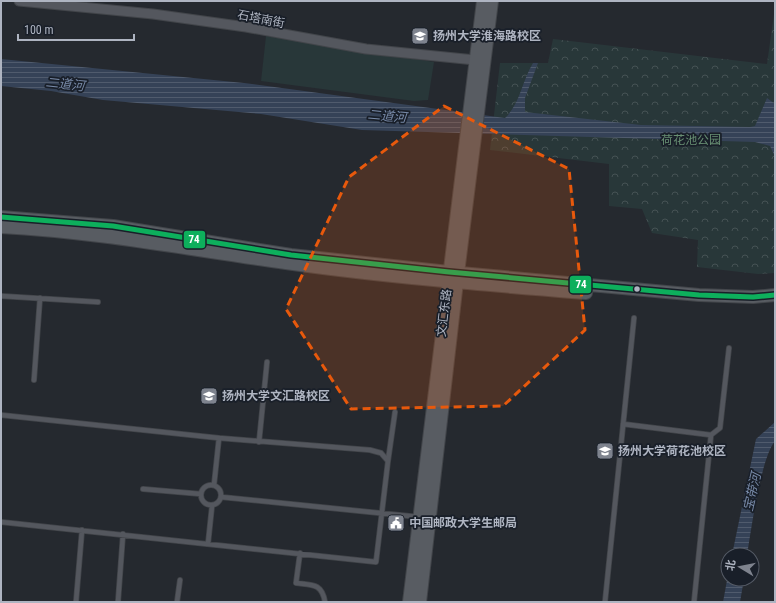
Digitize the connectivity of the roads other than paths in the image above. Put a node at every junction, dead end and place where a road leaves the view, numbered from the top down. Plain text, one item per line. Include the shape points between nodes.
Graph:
1 (19, 1) edge
2 (483, 1) edge
3 (492, 1) edge
4 (475, 60) junction
5 (474, 108) junction
6 (1, 217) edge
7 (1, 227) edge
8 (453, 277) junction
9 (775, 295) edge
10 (1, 296) edge
11 (40, 298) junction
12 (98, 302) dead end
13 (775, 302) edge
14 (634, 318) dead end
15 (729, 348) dead end
16 (267, 362) dead end
17 (34, 380) dead end
18 (395, 412) dead end
19 (1, 415) edge
20 (623, 424) junction
21 (712, 435) junction
22 (219, 438) junction
23 (259, 442) junction
24 (388, 461) junction
25 (214, 486) junction
26 (143, 489) dead end
27 (201, 494) junction
28 (221, 497) junction
29 (212, 506) junction
30 (381, 513) junction
31 (425, 518) junction
32 (1, 522) edge
33 (82, 530) junction
34 (123, 534) junction
35 (208, 544) junction
36 (300, 554) junction
37 (180, 580) dead end
38 (76, 602) edge
39 (118, 602) edge
40 (177, 602) edge
41 (325, 602) edge
42 (409, 602) edge
43 (420, 602) edge
44 (605, 602) edge
45 (694, 602) edge

1 - 4 street, 石塔南街 via 153,14 246,27 366,49
2 - 4 street, 文汇东路
3 - 5 street, 文汇东路
4 - 5 street, 文汇东路
5 - 8 street, 文汇东路
6 - 8 street via 113,226 291,255
7 - 8 street via 107,235 286,263
8 - 9 street via 699,295
8 - 13 street via 701,302
8 - 31 street, 文汇东路
10 - 11 lane
11 - 12 lane
11 - 17 lane
14 - 20 lane
15 - 21 lane via 720,428
16 - 23 lane
18 - 24 lane
19 - 22 lane
20 - 21 lane
20 - 44 lane
21 - 45 lane
22 - 23 lane
22 - 25 lane
23 - 24 lane via 370,450 381,453
24 - 30 lane
25 - 27 lane via 207,486
25 - 28 lane via 220,490
26 - 27 lane
27 - 29 lane via 203,501
28 - 29 lane via 218,503
28 - 30 lane
29 - 35 lane
30 - 31 lane
30 - 36 lane via 376,562
31 - 42 street, 文汇东路
31 - 43 street, 文汇东路
32 - 33 lane
33 - 34 lane
33 - 38 lane
34 - 35 lane
34 - 39 lane
35 - 36 lane
36 - 41 lane via 296,583 317,586 323,592
37 - 40 lane

